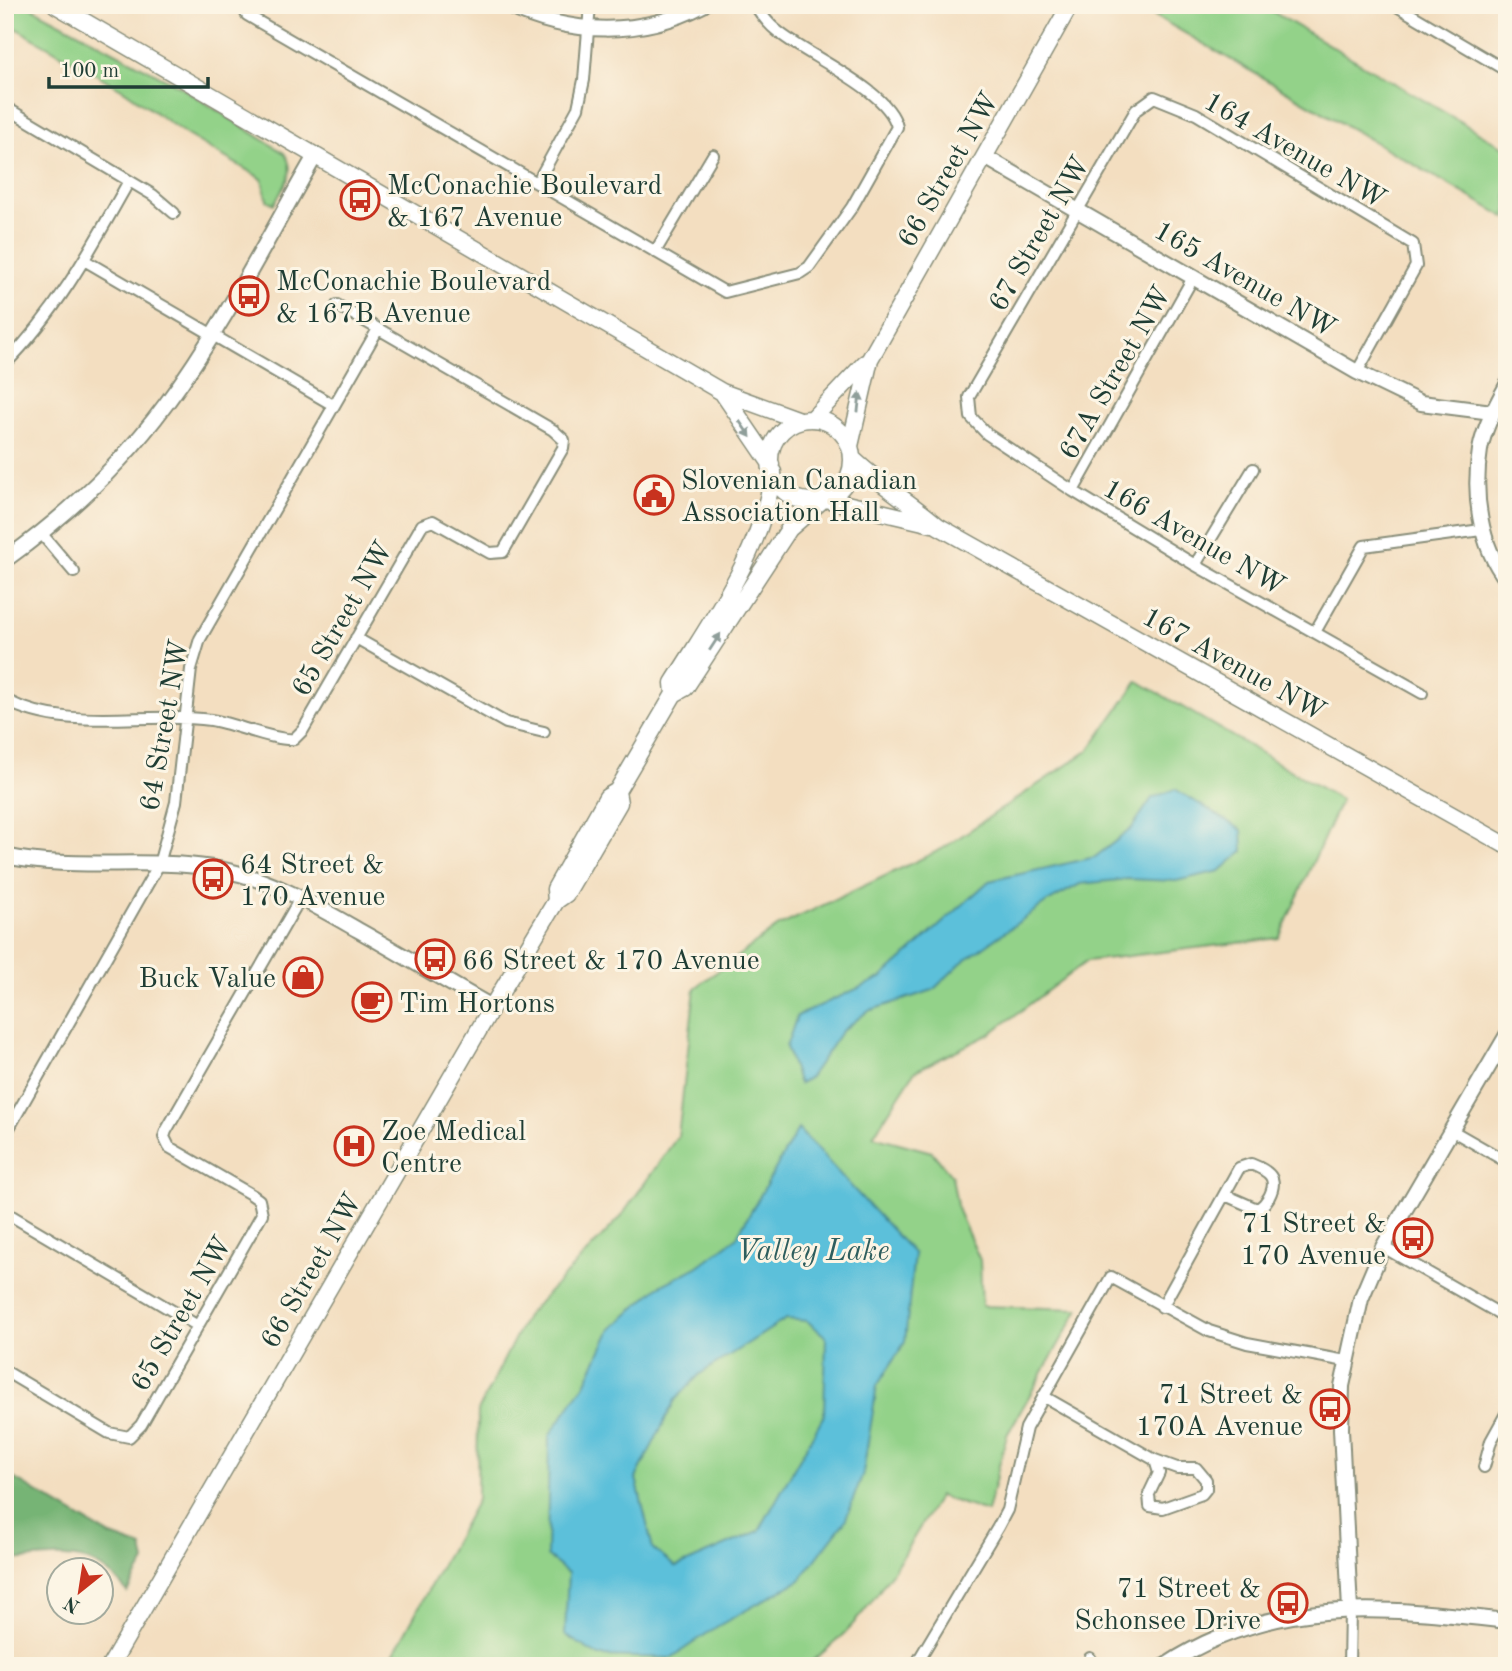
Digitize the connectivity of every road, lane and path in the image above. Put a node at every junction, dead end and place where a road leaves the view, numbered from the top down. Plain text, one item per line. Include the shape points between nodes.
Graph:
1 (56, 5) edge
2 (241, 5) edge
3 (507, 5) edge
4 (590, 5) edge
5 (703, 5) edge
6 (755, 5) edge
7 (1070, 5) edge
8 (1395, 5) edge
9 (588, 29) junction
10 (1507, 71) edge
11 (1154, 97) joint
12 (9, 109) edge
13 (5, 123) edge
14 (713, 155) dead end
15 (315, 156) junction
16 (985, 157) junction
17 (129, 181) junction
18 (537, 183) junction
19 (1078, 209) junction
20 (174, 213) dead end
21 (655, 251) junction
22 (84, 260) junction
23 (1194, 276) junction
24 (337, 304) dead end
25 (378, 329) junction
26 (211, 334) junction
27 (870, 359) junction
28 (5, 364) edge
29 (1357, 372) junction
30 (1507, 385) edge
31 (722, 392) junction
32 (969, 397) joint
33 (333, 405) junction
34 (1492, 412) junction
35 (806, 419) junction
36 (851, 452) junction
37 (772, 468) junction
38 (1253, 469) dead end
39 (1073, 491) junction
40 (822, 500) junction
41 (938, 526) junction
42 (1481, 530) junction
43 (41, 533) junction
44 (5, 560) edge
45 (1195, 565) junction
46 (74, 572) dead end
47 (1507, 580) edge
48 (1315, 632) junction
49 (356, 638) junction
50 (1422, 693) dead end
51 (674, 694) junction
52 (5, 700) edge
53 (186, 718) junction
54 (544, 732) dead end
55 (1507, 846) edge
56 (5, 856) edge
57 (159, 864) junction
58 (301, 897) junction
59 (492, 1007) junction
60 (1507, 1035) edge
61 (1451, 1130) junction
62 (5, 1135) edge
63 (1507, 1162) edge
64 (1225, 1195) junction
65 (5, 1212) edge
66 (1383, 1247) junction
67 (1162, 1307) junction
68 (1507, 1318) edge
69 (198, 1326) junction
70 (1346, 1361) junction
71 (5, 1371) edge
72 (1043, 1396) junction
73 (1507, 1412) edge
74 (1155, 1460) junction
75 (1484, 1467) dead end
76 (1350, 1610) junction
77 (1507, 1621) edge
78 (110, 1666) edge
79 (915, 1666) edge
80 (1165, 1666) edge
81 (1349, 1666) edge

1 - 15 main road
2 - 18 street via 247,15
3 - 9 street
4 - 9 street
5 - 9 street via 658,24
6 - 21 street via 777,31 848,77 893,114 894,135 859,195 800,274 725,292
7 - 16 main road, 66 Street NW
8 - 10 street
9 - 18 street via 578,108
11 - 19 street, 67 Street NW via 1136,110
11 - 29 street, 164 Avenue NW via 1196,114 1413,244 1416,266
12 - 13 street
12 - 17 street
14 - 21 street
15 - 26 street
15 - 31 main road
16 - 19 street, 165 Avenue NW
16 - 27 main road, 66 Street NW
17 - 20 street
17 - 22 street
18 - 21 street
19 - 23 street, 165 Avenue NW
19 - 32 street, 67 Street NW
22 - 26 street
22 - 28 street via 24,345
23 - 29 street, 165 Avenue NW
23 - 39 street, 67A Street NW
24 - 25 street
25 - 33 street, 64 Street NW
25 - 49 street, 65 Street NW via 564,440 499,554 438,523 427,522 419,528
26 - 33 street
26 - 43 street via 147,429
27 - 35 main road, 66 Street NW
36 -> 27 main road, 66 Street NW
29 - 34 street, 165 Avenue NW via 1421,403
30 - 34 street
31 - 35 main road
31 -> 37 main road
32 - 39 street, 166 Avenue NW via 971,417 987,434
33 - 53 street, 64 Street NW via 200,639 191,669
34 - 42 street via 1480,450
35 - 36 main road via 836,428
35 - 37 main road via 786,428 775,440
36 - 40 main road via 847,480
36 - 41 main road, 167 Avenue NW via 878,483
37 - 40 main road via 779,485 791,494
37 - 51 main road, 66 Street NW via 768,508 750,555 673,683
38 - 45 street
39 - 45 street, 166 Avenue NW
40 - 41 main road, 167 Avenue NW
51 -> 40 main road, 66 Street NW via 685,688 789,529
41 - 55 main road, 167 Avenue NW
42 - 47 street
42 - 48 street via 1364,546
43 - 44 street
43 - 46 street
45 - 48 street, 166 Avenue NW
48 - 50 street, 166 Avenue NW
49 - 53 street, 65 Street NW via 294,738
49 - 54 street via 506,723
51 - 59 main road, 66 Street NW via 617,791 607,797 555,889 556,901
52 - 53 street via 58,717
53 - 57 street, 64 Street NW via 176,803
56 - 57 street via 49,864
57 - 58 street via 235,872
57 - 62 street, 64 Street NW
58 - 59 street
58 - 69 street, 65 Street NW via 166,1131 166,1143 252,1195 262,1207 259,1222
59 - 78 main road, 66 Street NW
60 - 61 street
61 - 63 street
61 - 66 street
64 - 64 street via 1245,1164 1275,1180 1275,1187 1257,1209
64 - 67 street
65 - 69 street
66 - 68 street
66 - 70 street via 1361,1299
67 - 70 street via 1209,1331 1247,1343
67 - 72 street via 1111,1277
69 - 71 street, 65 Street NW via 141,1425 129,1437 109,1433
70 - 76 street via 1341,1429
72 - 74 street
72 - 79 street via 1020,1448 1007,1510
73 - 75 street via 1491,1441
74 - 74 street via 1159,1473 1149,1494 1150,1506 1163,1508 1206,1489 1202,1471
76 - 77 street
76 - 80 street via 1242,1626
76 - 81 street

